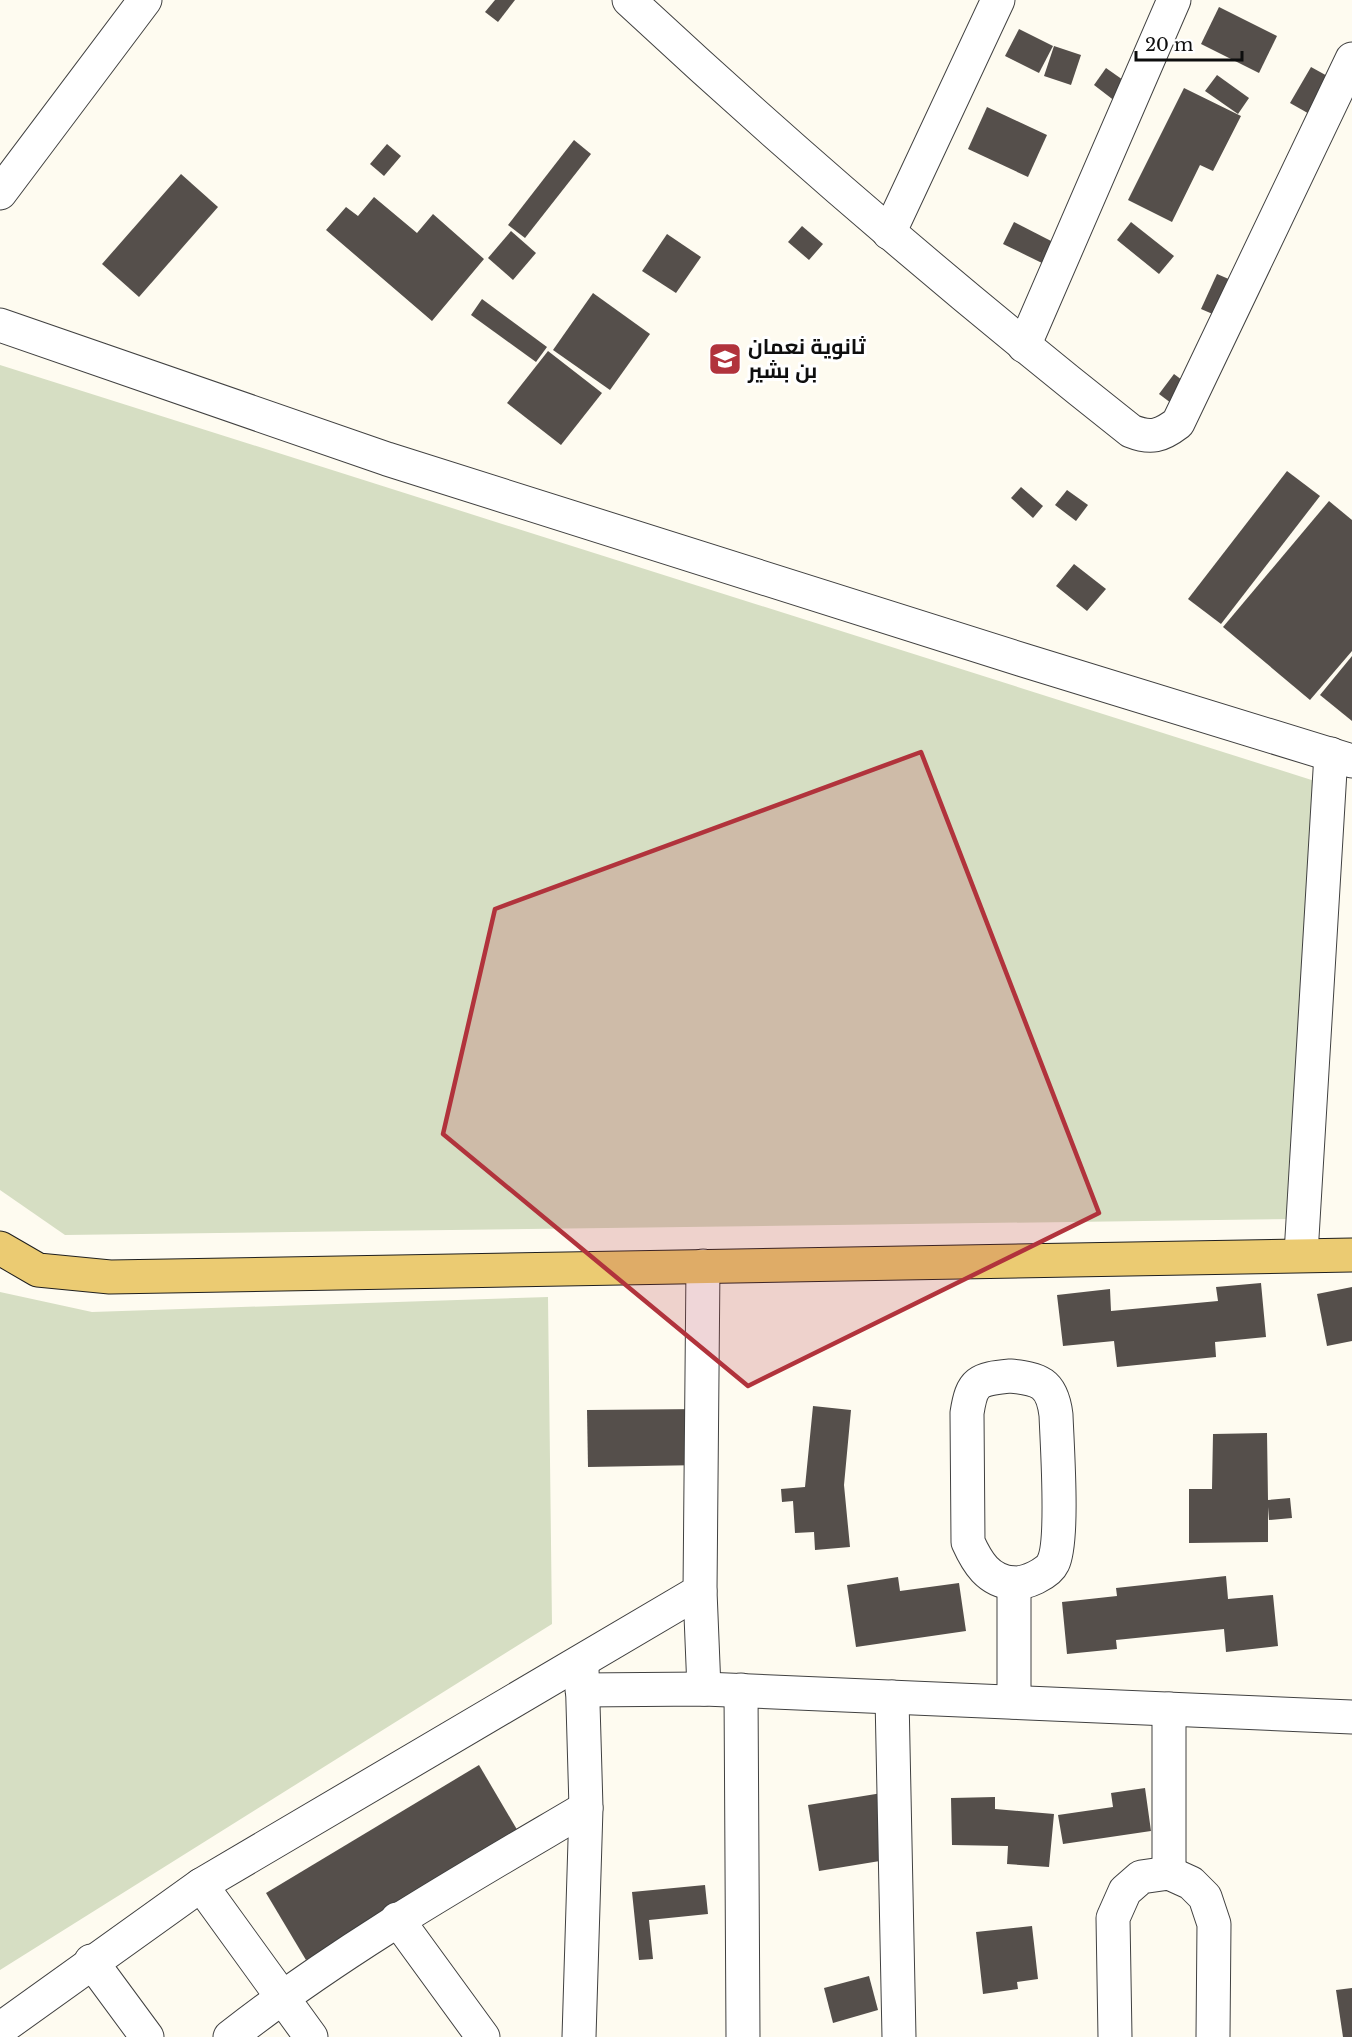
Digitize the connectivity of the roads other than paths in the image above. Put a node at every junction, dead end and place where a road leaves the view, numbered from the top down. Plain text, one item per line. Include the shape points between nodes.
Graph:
1 (145, 0) edge
2 (998, 0) edge
3 (1174, 0) edge
4 (644, 6) edge
5 (1352, 59) edge
6 (0, 193) edge
7 (889, 233) junction
8 (0, 325) edge
9 (1024, 346) junction
10 (1342, 757) edge
11 (0, 1248) edge
12 (1301, 1254) junction
13 (1352, 1255) edge
14 (703, 1266) junction
15 (1014, 1583) junction
16 (700, 1591) junction
17 (582, 1676) junction
18 (704, 1689) junction
19 (741, 1690) junction
20 (892, 1697) junction
21 (1014, 1702) junction
22 (1169, 1709) junction
23 (1352, 1717) edge
24 (586, 1808) junction
25 (1169, 1873) junction
26 (201, 1885) junction
27 (397, 1918) junction
28 (91, 1961) junction
29 (281, 1997) junction
30 (7, 2030) edge
31 (147, 2037) edge
32 (230, 2037) edge
33 (311, 2037) edge
34 (483, 2037) edge
35 (579, 2037) edge
36 (742, 2037) edge
37 (900, 2037) edge
38 (1115, 2037) edge
39 (1213, 2037) edge

1 - 6 street
2 - 7 street
3 - 9 street
4 - 7 street
5 - 9 street via 1178,423 1161,435 1146,437 1131,431
7 - 9 street
8 - 10 street via 387,459
10 - 12 street
11 - 14 main road via 38,1270 110,1277
12 - 13 main road
12 - 14 main road
14 - 16 street
15 - 15 street via 1038,1577 1053,1564 1058,1541 1055,1402 1037,1379 984,1378 973,1387 967,1413 968,1542 976,1561 988,1575
15 - 21 street
16 - 17 street
16 - 18 street
17 - 18 street
17 - 24 street
17 - 26 street
18 - 19 street
19 - 20 street
19 - 36 street
20 - 21 street
20 - 37 street
21 - 22 street
22 - 23 street
22 - 25 street
24 - 27 street
24 - 35 street
25 - 38 street via 1141,1877 1125,1891 1113,1918
25 - 39 street via 1191,1883 1205,1897 1214,1924
26 - 28 street
26 - 29 street
27 - 29 street
27 - 34 street
28 - 30 street
28 - 31 street
29 - 32 street
29 - 33 street

